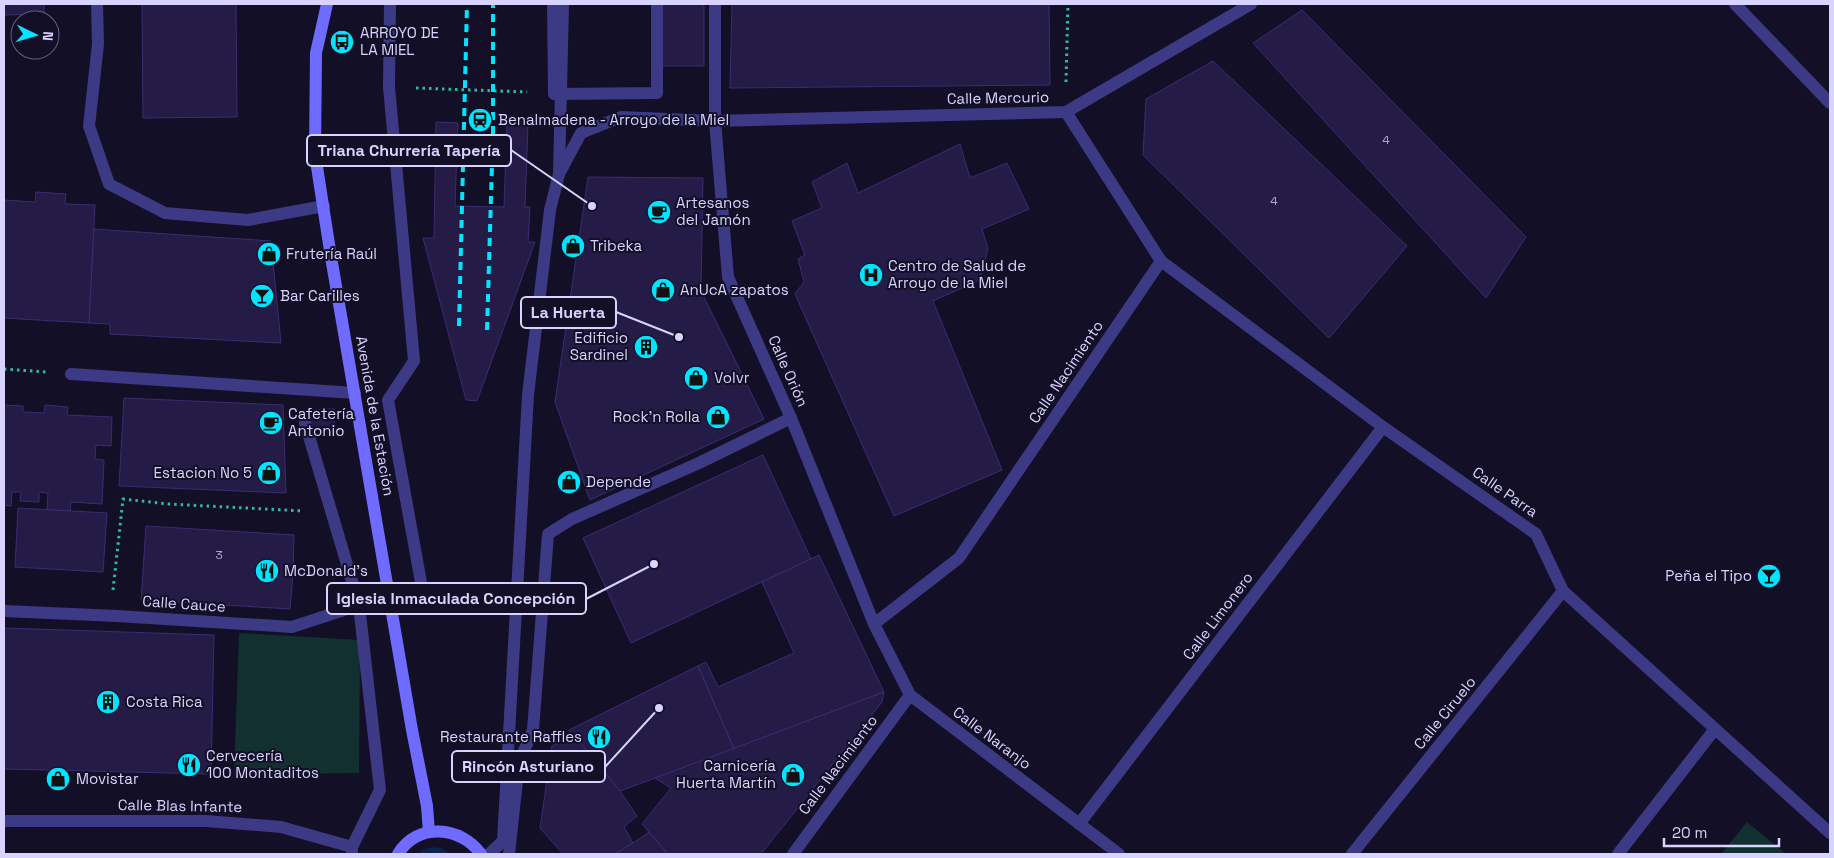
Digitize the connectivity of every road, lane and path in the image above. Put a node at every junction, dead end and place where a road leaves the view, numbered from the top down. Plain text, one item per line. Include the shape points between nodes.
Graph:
1 (97, 4) edge
2 (327, 4) edge
3 (390, 4) edge
4 (552, 4) edge
5 (563, 4) edge
6 (656, 4) edge
7 (715, 4) edge
8 (1068, 4) edge
9 (1252, 4) edge
10 (1736, 4) edge
11 (431, 88) dead end
12 (530, 92) dead end
13 (1830, 103) edge
14 (1066, 112) junction
15 (716, 121) junction
16 (559, 174) junction
17 (324, 206) junction
18 (1161, 262) junction
19 (4, 369) edge
20 (71, 374) joint
21 (355, 393) junction
22 (791, 418) junction
23 (305, 423) dead end
24 (1383, 427) junction
25 (332, 513) junction
26 (1563, 591) junction
27 (424, 599) dead end
28 (359, 605) junction
29 (4, 611) edge
30 (115, 616) junction
31 (874, 624) junction
32 (910, 696) junction
33 (1715, 729) junction
34 (4, 821) edge
35 (1079, 824) junction
36 (429, 832) junction
37 (1830, 833) edge
38 (352, 850) edge
39 (398, 854) edge
40 (481, 854) edge
41 (489, 854) edge
42 (509, 854) edge
43 (792, 854) edge
44 (1119, 854) edge
45 (1352, 854) edge
46 (1618, 854) edge

1 - 17 street via 98,44 89,126 109,184 165,213 248,220
2 - 17 main road, Avenida de la Estación via 316,53 315,154
3 - 27 street via 389,87 414,361 388,400
4 - 6 street via 554,94 657,93
5 - 16 street
7 - 15 street, Calle Orión
8 - 14 path
9 - 14 street, Calle Mercurio
10 - 13 street
11 - 12 path
14 - 15 street, Calle Mercurio
14 - 18 street
15 - 16 street, Calle Mercurio via 620,117 581,133
15 - 22 street, Calle Orión via 728,277
16 - 41 street via 550,210 528,395 503,841
17 - 21 main road, Avenida de la Estación
18 - 24 street, Calle Parra
18 - 31 street, Calle Nacimiento via 959,558
19 - 20 path
20 - 21 street
21 - 36 main road, Avenida de la Estación
22 - 31 street, Calle Orión
22 - 42 street via 699,464 572,519 548,534 533,730 519,762
23 - 25 street
24 - 26 street, Calle Parra via 1536,534
24 - 35 street, Calle Limonero
25 - 28 street
25 - 30 path via 123,499
26 - 33 street, Calle Parra
26 - 45 street, Calle Ciruelo
28 - 30 street, Calle Cauce via 292,628
28 - 38 street via 380,790
29 - 30 street, Calle Cauce
31 - 32 street, Calle Naranjo
32 - 35 street, Calle Naranjo
32 - 43 street, Calle Nacimiento
33 - 37 street, Calle Parra
33 - 46 street
34 - 38 street, Calle Blas Infante via 206,821 281,827
35 - 44 street, Calle Naranjo
36 - 39 main road via 414,838
36 - 40 main road via 445,831 462,836

